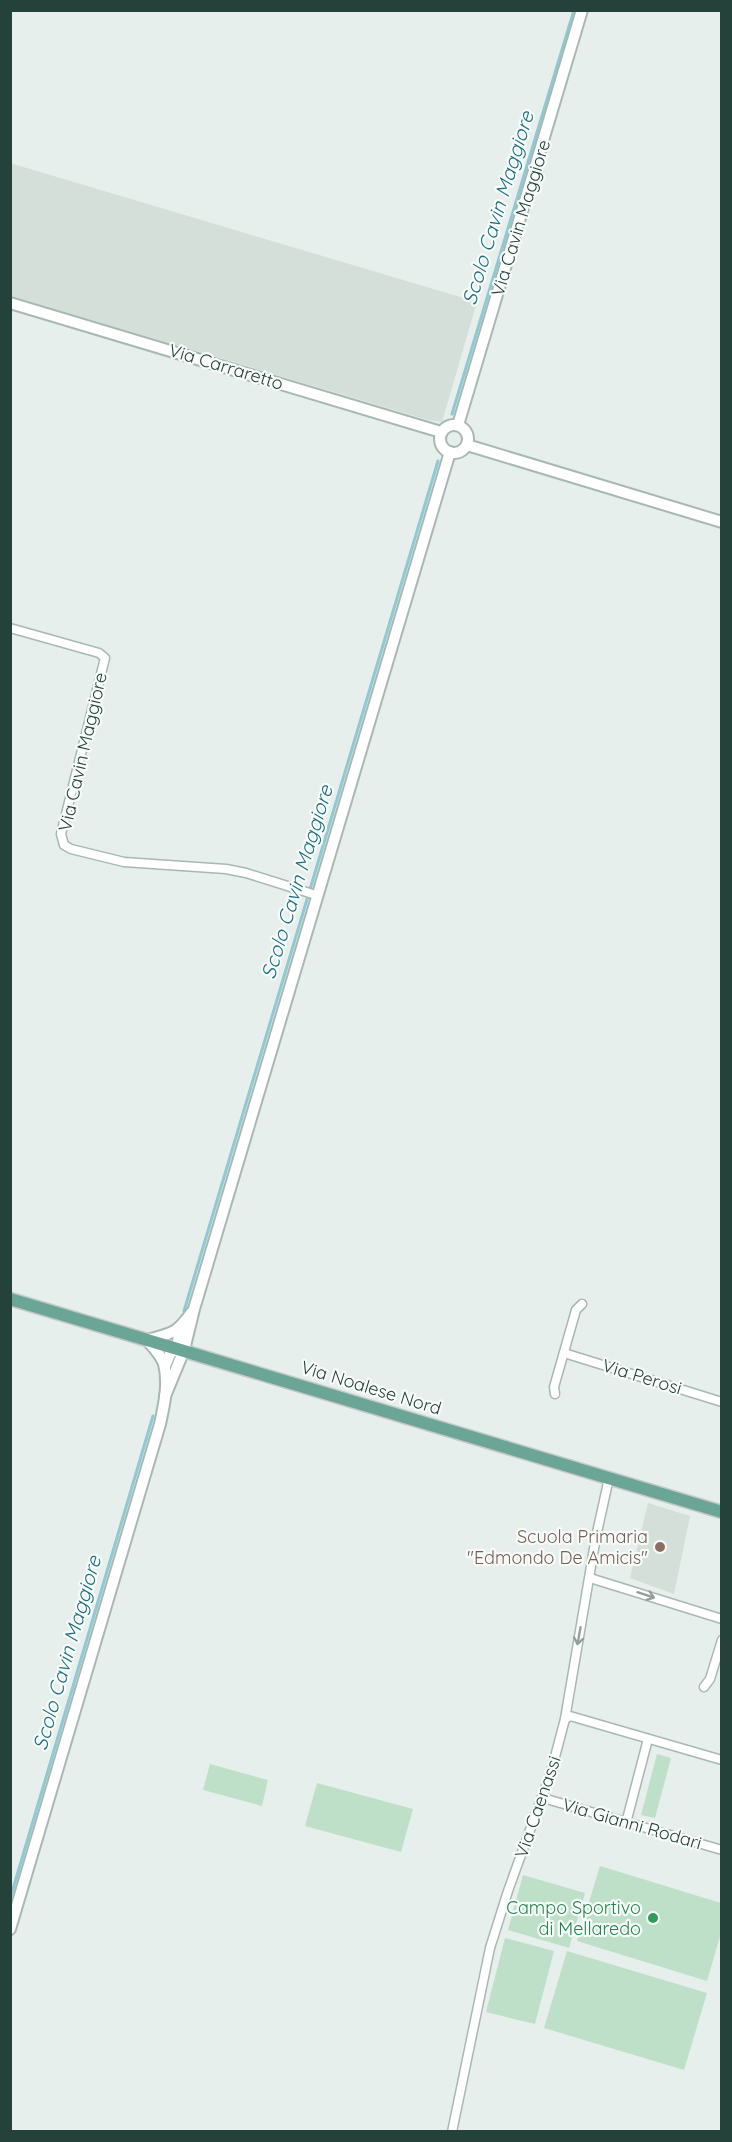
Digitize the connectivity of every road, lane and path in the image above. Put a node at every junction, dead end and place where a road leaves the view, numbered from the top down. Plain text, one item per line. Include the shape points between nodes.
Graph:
1 (582, 10) edge
2 (10, 303) edge
3 (458, 424) junction
4 (441, 432) junction
5 (467, 445) junction
6 (450, 452) junction
7 (722, 522) edge
8 (10, 628) edge
9 (310, 893) junction
10 (10, 1299) edge
11 (582, 1304) dead end
12 (194, 1309) junction
13 (180, 1328) junction
14 (147, 1340) junction
15 (180, 1349) junction
16 (564, 1353) junction
17 (165, 1366) junction
18 (555, 1394) dead end
19 (165, 1396) junction
20 (722, 1401) edge
21 (609, 1479) junction
22 (722, 1512) edge
23 (590, 1578) junction
24 (722, 1619) edge
25 (722, 1640) edge
26 (704, 1687) dead end
27 (565, 1719) junction
28 (648, 1739) junction
29 (722, 1761) edge
30 (543, 1798) junction
31 (626, 1823) junction
32 (722, 1850) edge
33 (10, 1929) edge
34 (452, 2132) edge

1 - 3 street, Via Cavin Maggiore
2 - 4 street, Via Carraretto
3 - 4 street
3 - 5 street via 467,433
4 - 6 street via 441,445
5 - 6 street via 461,451
5 - 7 street
6 - 9 street
8 - 9 street, Via Cavin Maggiore via 105,658 61,834 64,844 124,862 202,866 246,873
9 - 12 street
10 - 14 main road, Via Noalese Nord
11 - 16 street via 576,1310
12 - 13 street
12 - 15 street
13 - 14 street
13 - 15 street
14 - 15 main road, Via Noalese Nord
14 - 17 street
15 - 17 street via 170,1354
15 - 19 street
15 - 21 main road, Via Noalese Nord
16 - 18 street
16 - 20 street, Via Perosi
17 - 19 street
19 - 33 street via 160,1424
21 - 22 main road, Via Noalese Nord
21 - 23 street, Via Caenassi
23 -> 24 street
23 -> 27 street, Via Caenassi
25 - 26 street
27 - 28 street via 570,1716
27 - 30 street, Via Caenassi
28 - 29 street
28 - 31 street
30 - 31 street, Via Gianni Rodari
30 - 34 street, Via Caenassi via 490,1948
31 - 32 street, Via Gianni Rodari

